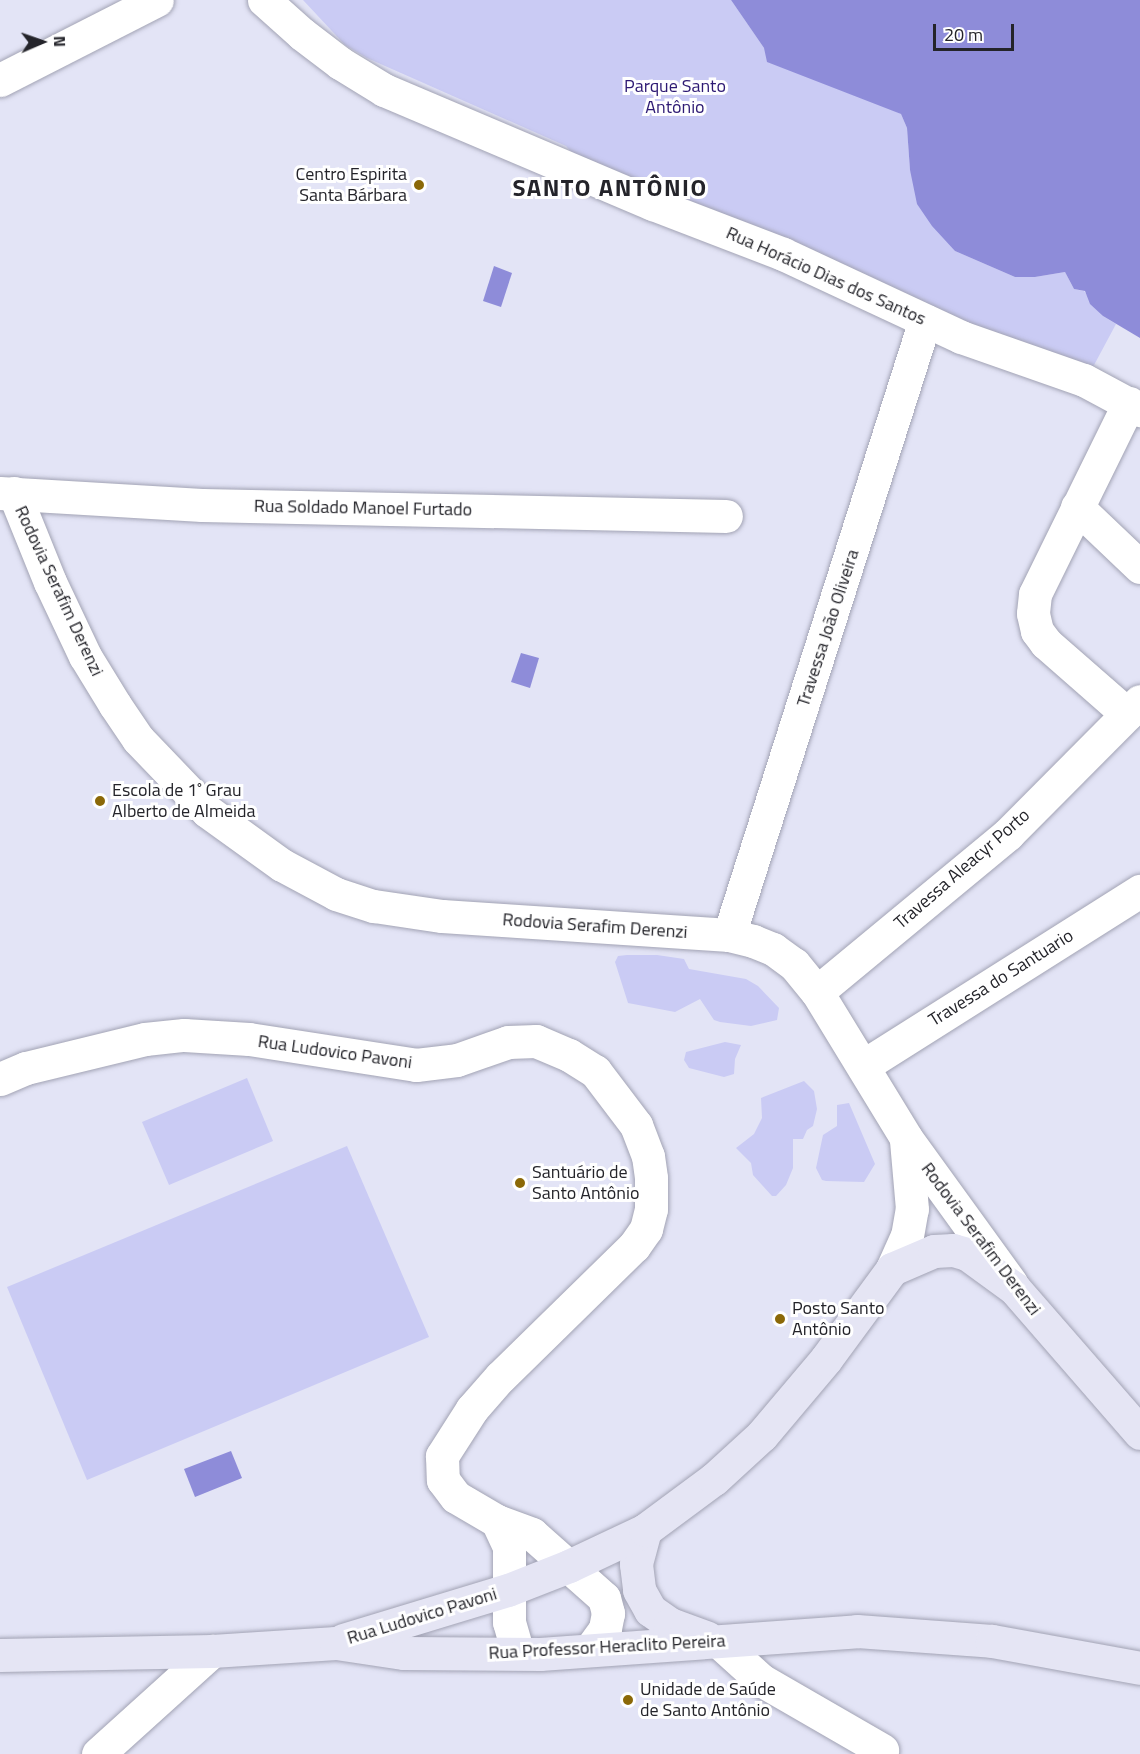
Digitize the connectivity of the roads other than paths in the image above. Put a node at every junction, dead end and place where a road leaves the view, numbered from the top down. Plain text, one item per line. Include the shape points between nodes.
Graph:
1 (157, 0) edge
2 (264, 0) edge
3 (0, 80) edge
4 (925, 320) junction
5 (1135, 406) edge
6 (7, 493) edge
7 (1077, 507) junction
8 (726, 516) dead end
9 (1140, 567) edge
10 (1133, 707) edge
11 (1140, 891) edge
12 (729, 935) junction
13 (817, 992) junction
14 (863, 1065) junction
15 (0, 1079) edge
16 (906, 1138) junction
17 (892, 1269) junction
18 (1014, 1288) junction
19 (1140, 1434) edge
20 (497, 1521) junction
21 (645, 1530) junction
22 (569, 1566) junction
23 (508, 1590) junction
24 (719, 1642) junction
25 (336, 1643) junction
26 (591, 1648) junction
27 (212, 1651) junction
28 (518, 1653) junction
29 (0, 1655) edge
30 (1140, 1668) edge
31 (882, 1750) dead end
32 (98, 1754) edge

1 - 3 street
2 - 4 street, Rua Horácio Dias dos Santos via 340,63 384,90 653,204 783,254
4 - 5 street, Rua Horácio Dias dos Santos via 961,337 1084,380
4 - 12 street, Travessa João Oliveira
5 - 7 street, Travessa Aleacyr Porto
6 - 8 street, Rua Soldado Manoel Furtado via 202,505
6 - 12 street, Rodovia Serafim Derenzi via 85,656 138,739 207,810 282,865 336,894 409,913
7 - 9 street
7 - 10 street, Travessa Aleacyr Porto via 1035,594 1033,613 1037,631 1046,643
10 - 13 street, Travessa Aleacyr Porto via 1008,834
11 - 14 street, Travessa do Santuario
12 - 13 street, Rodovia Serafim Derenzi via 773,949 794,964
13 - 14 street, Rodovia Serafim Derenzi
14 - 16 street, Rodovia Serafim Derenzi
15 - 20 street, Rua Ludovico Pavoni via 26,1068 145,1039 184,1035 240,1038 416,1065 457,1060 508,1042 537,1041 595,1071 636,1125 648,1156 651,1209 646,1229 634,1246 500,1377 472,1409 442,1456 443,1480 456,1497
16 - 17 street via 912,1209 907,1236
16 - 18 street, Rodovia Serafim Derenzi
17 - 18 main road via 934,1251 953,1250 967,1254
17 - 21 main road via 826,1359 762,1435 714,1479
18 - 19 main road, Rodovia Serafim Derenzi
20 - 22 street, Rua Ludovico Pavoni via 532,1534
20 - 23 street, Rua Ludovico Pavoni via 508,1547
21 - 22 main road
21 - 24 main road via 636,1564 639,1590 650,1610 670,1624
22 - 23 main road
22 - 26 street via 604,1598 608,1613 605,1629
23 - 25 main road, Rua Ludovico Pavoni
23 - 28 street via 509,1622
24 - 26 main road, Rua Professor Heraclito Pereira
24 - 30 main road, Rua Professor Heraclito Pereira via 857,1631 993,1641
24 - 31 street via 761,1680
25 - 27 main road, Rua Professor Heraclito Pereira
25 - 28 main road, Rua Professor Heraclito Pereira via 404,1653
26 - 28 main road, Rua Professor Heraclito Pereira
27 - 29 main road, Rua Professor Heraclito Pereira
27 - 32 street

